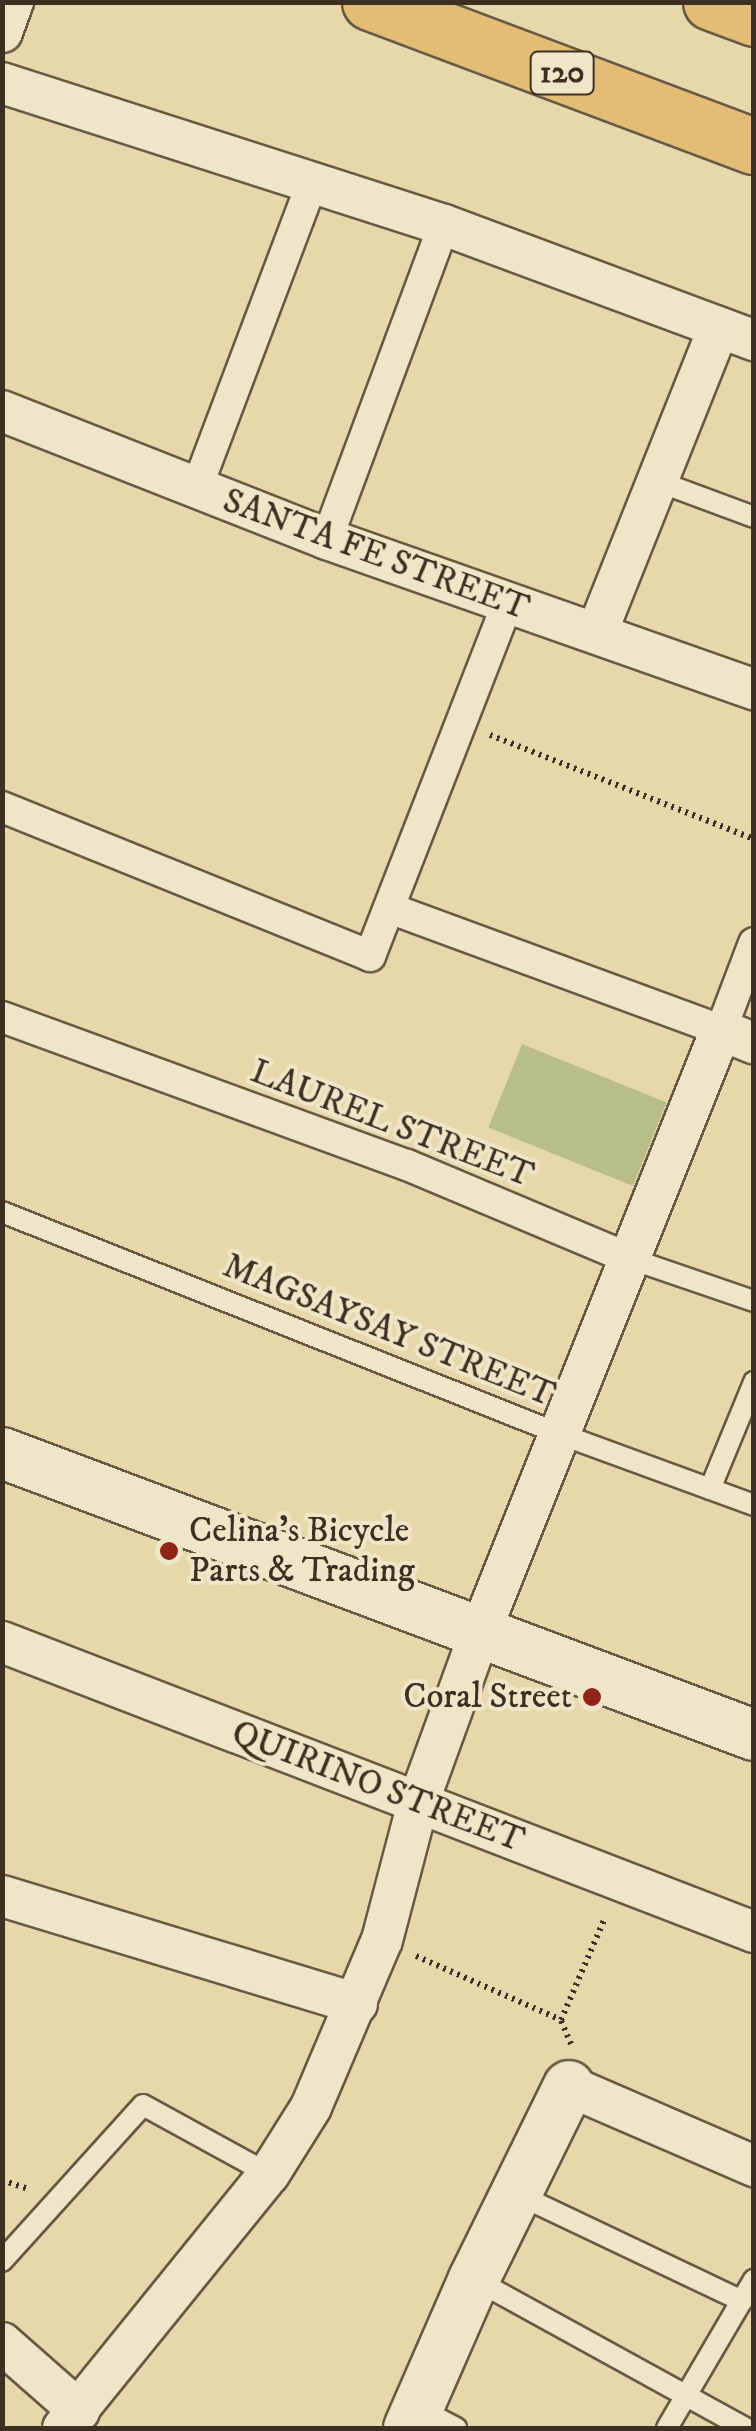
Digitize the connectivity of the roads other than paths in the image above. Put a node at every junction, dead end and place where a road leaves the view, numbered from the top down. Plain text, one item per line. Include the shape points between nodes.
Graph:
1 (13, 2) edge
2 (370, 2) edge
3 (711, 2) edge
4 (754, 18) edge
5 (2, 32) edge
6 (2, 83) edge
7 (754, 146) edge
8 (313, 181) junction
9 (444, 225) junction
10 (736, 334) edge
11 (2, 411) edge
12 (660, 482) junction
13 (196, 490) junction
14 (754, 516) edge
15 (327, 539) junction
16 (507, 604) junction
17 (597, 632) junction
18 (754, 689) edge
19 (2, 807) edge
20 (389, 908) junction
21 (754, 942) edge
22 (2, 1017) edge
23 (737, 1036) edge
24 (2, 1212) edge
25 (631, 1259) junction
26 (754, 1301) edge
27 (754, 1382) edge
28 (560, 1434) junction
29 (2, 1453) edge
30 (710, 1489) junction
31 (754, 1505) edge
32 (479, 1635) junction
33 (2, 1642) edge
34 (754, 1734) edge
35 (418, 1803) junction
36 (2, 1896) edge
37 (754, 1932) edge
38 (356, 2004) junction
39 (569, 2086) joint
40 (754, 2166) edge
41 (269, 2174) junction
42 (519, 2195) junction
43 (2, 2260) edge
44 (474, 2279) junction
45 (754, 2280) edge
46 (742, 2300) junction
47 (2, 2343) edge
48 (687, 2396) junction
49 (71, 2420) edge
50 (428, 2422) edge
51 (667, 2428) edge
52 (744, 2428) edge

1 - 5 street
2 - 7 highway, 120
3 - 4 highway
6 - 8 street
8 - 9 street
8 - 13 street
9 - 10 street
9 - 15 street
10 - 12 street
11 - 13 street, SANTA FE STREET
12 - 14 lane
12 - 17 street
13 - 15 street, SANTA FE STREET
15 - 16 street, SANTA FE STREET
16 - 17 street, SANTA FE STREET
16 - 20 street
17 - 18 street, SANTA FE STREET
19 - 20 street via 370,956
20 - 23 street
21 - 23 street
22 - 25 street, LAUREL STREET via 407,1165
23 - 25 street
24 - 28 lane, MAGSAYSAY STREET
25 - 26 lane, LAUREL STREET
25 - 28 street
27 - 30 lane
28 - 30 lane, MAGSAYSAY STREET
28 - 32 street
29 - 32 street
30 - 31 lane, MAGSAYSAY STREET
32 - 34 street
32 - 35 street
33 - 35 street, QUIRINO STREET
35 - 37 street, QUIRINO STREET
35 - 38 street via 382,1940
36 - 38 street
38 - 41 street via 311,2107
39 - 40 street
39 - 42 street
41 - 43 lane via 144,2105
41 - 49 street
42 - 44 street
42 - 46 lane
44 - 48 lane
44 - 50 street
45 - 46 lane
46 - 48 lane
47 - 49 street
48 - 51 lane
48 - 52 lane

